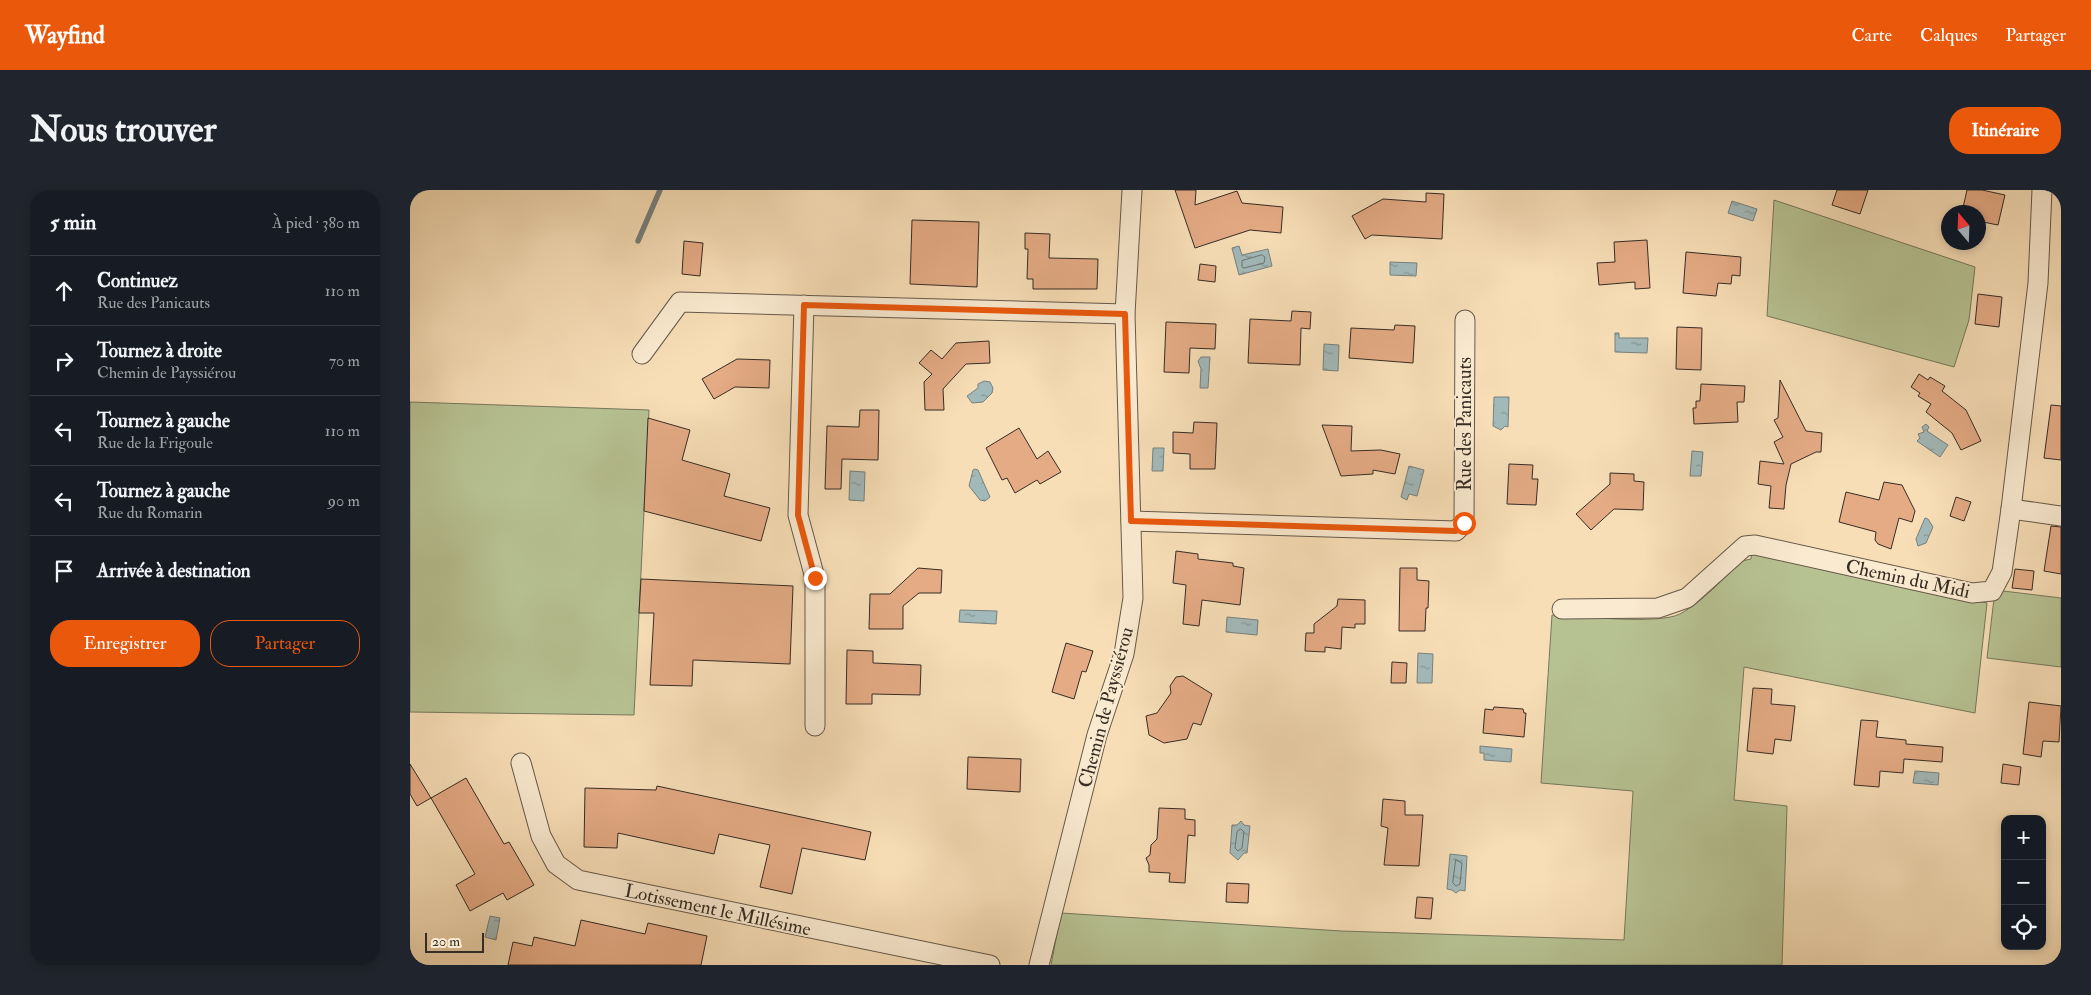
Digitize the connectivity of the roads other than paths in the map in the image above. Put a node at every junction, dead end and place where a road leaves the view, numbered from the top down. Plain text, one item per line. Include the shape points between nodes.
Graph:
1 (1132, 190) edge
2 (2042, 190) edge
3 (804, 305) junction
4 (1125, 314) junction
5 (1465, 320) dead end
6 (642, 354) dead end
7 (2011, 509) junction
8 (2061, 516) edge
9 (1131, 521) junction
10 (1562, 609) dead end
11 (815, 726) dead end
12 (521, 763) dead end
13 (990, 965) edge
14 (1039, 965) edge

1 - 4 street, Chemin de Payssiérou
2 - 7 street, Chemin du Midi via 2038,283
3 - 4 street
3 - 6 street via 680,302
3 - 11 street via 798,515 815,578
4 - 9 street, Chemin de Payssiérou
5 - 9 street, Rue des Panicauts via 1464,523 1456,531
7 - 8 street
7 - 10 street, Chemin du Midi via 2002,572 1992,591 1972,593 1755,545 1745,546 1687,598 1658,608
9 - 14 street, Chemin de Payssiérou via 1133,598 1124,654 1097,735
12 - 13 street, Lotissement le Millésime via 541,836 556,864 578,880

